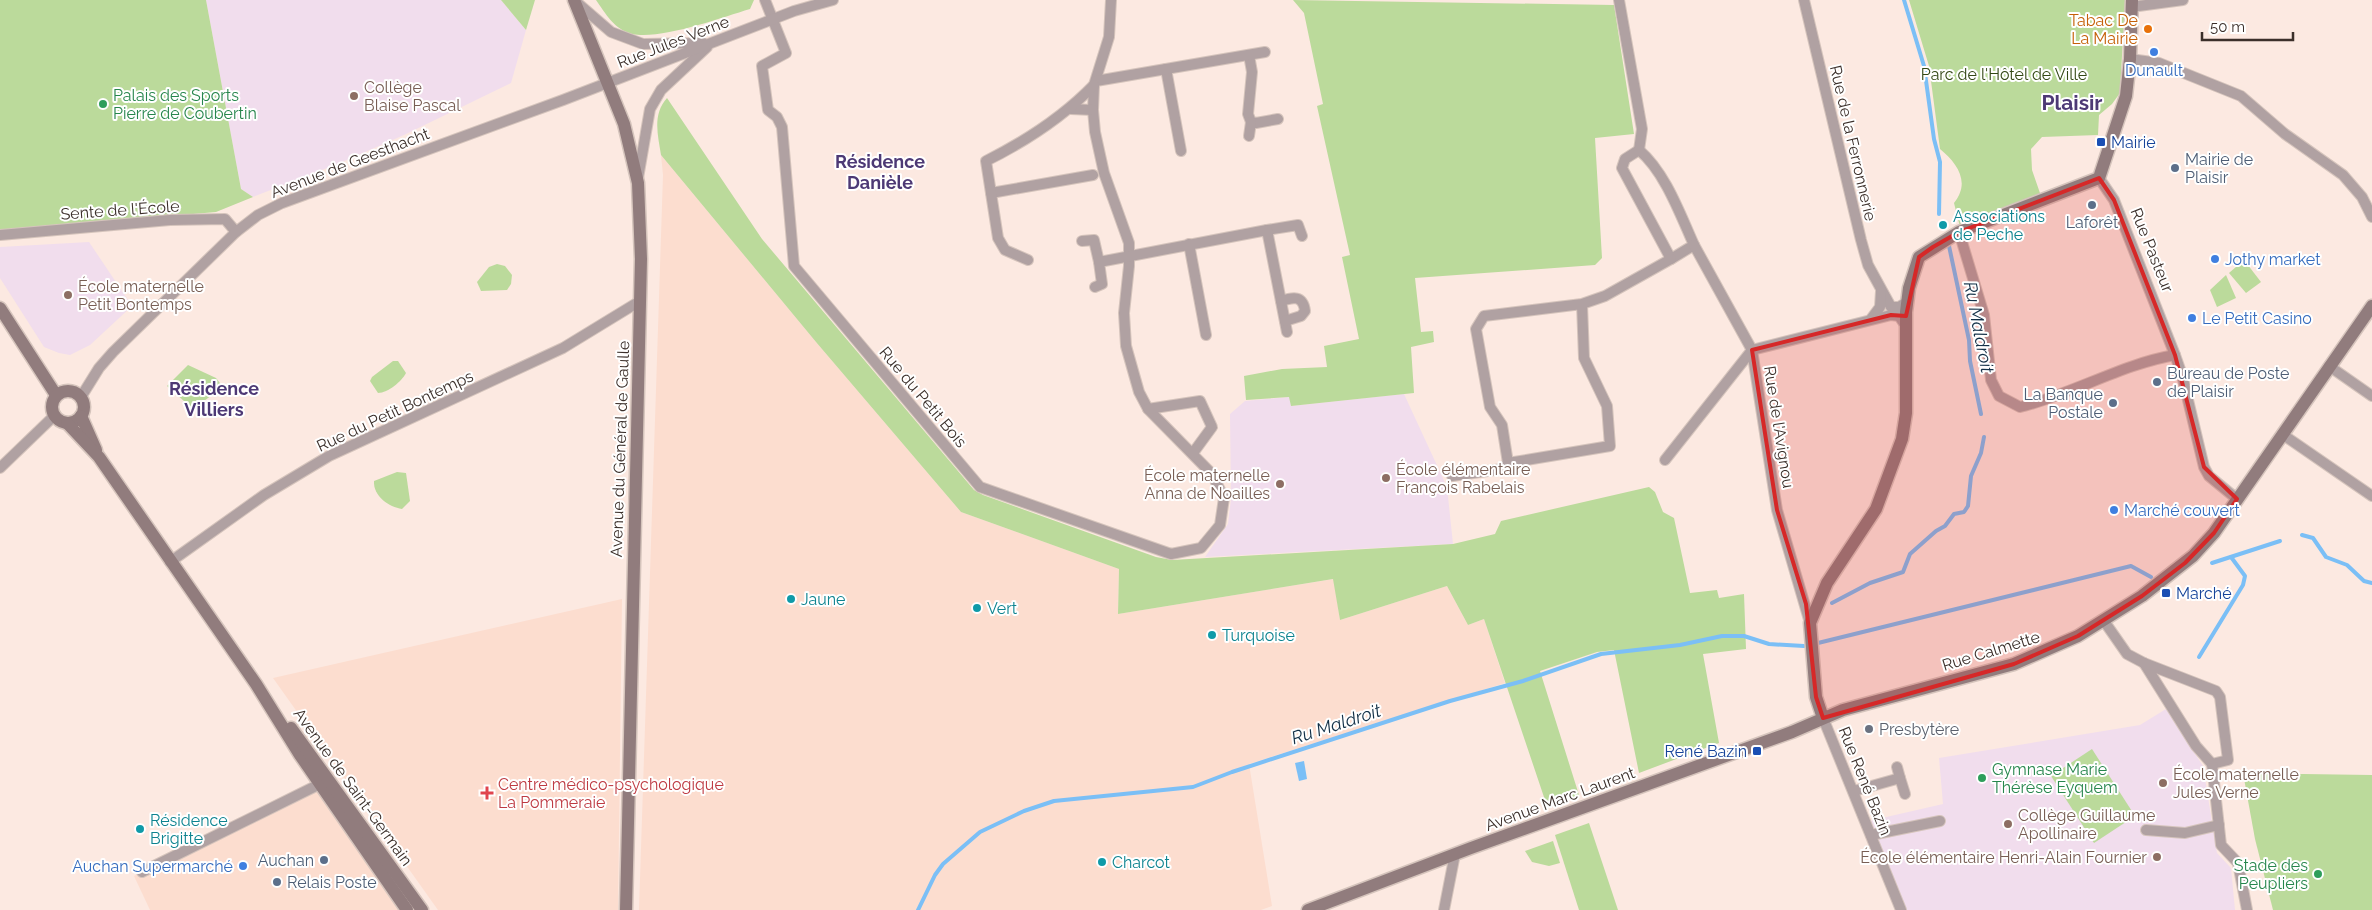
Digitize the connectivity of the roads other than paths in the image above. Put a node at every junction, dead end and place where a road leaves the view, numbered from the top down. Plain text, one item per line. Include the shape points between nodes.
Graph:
1 (574, 0) edge
2 (765, 0) edge
3 (833, 0) edge
4 (1111, 0) edge
5 (1619, 0) edge
6 (1804, 0) edge
7 (2183, 0) edge
8 (2131, 4) edge
9 (772, 20) junction
10 (711, 43) junction
11 (1265, 52) dead end
12 (1249, 55) junction
13 (2130, 59) junction
14 (1166, 69) junction
15 (609, 82) junction
16 (1095, 83) junction
17 (1071, 109) junction
18 (1093, 110) junction
19 (1278, 119) dead end
20 (1251, 122) junction
21 (1249, 136) dead end
22 (1638, 150) junction
23 (1181, 151) dead end
24 (1093, 176) dead end
25 (2099, 178) junction
26 (638, 183) junction
27 (991, 193) junction
28 (2372, 217) edge
29 (1267, 230) junction
30 (236, 232) junction
31 (1960, 232) junction
32 (0, 235) edge
33 (1302, 236) dead end
34 (1082, 241) dead end
35 (1189, 244) junction
36 (1694, 245) junction
37 (1129, 255) junction
38 (1671, 259) junction
39 (1028, 260) dead end
40 (1099, 262) junction
41 (1095, 287) dead end
42 (1881, 289) junction
43 (640, 301) junction
44 (1281, 301) junction
45 (1907, 302) junction
46 (1582, 304) junction
47 (2372, 306) edge
48 (0, 308) edge
49 (1871, 319) junction
50 (1285, 321) junction
51 (1905, 325) junction
52 (1287, 332) dead end
53 (1206, 336) dead end
54 (1752, 350) junction
55 (2175, 356) junction
56 (2329, 366) junction
57 (56, 395) junction
58 (2372, 396) edge
59 (81, 397) junction
60 (1148, 409) junction
61 (54, 416) junction
62 (81, 416) junction
63 (67, 424) junction
64 (2282, 434) junction
65 (1193, 453) junction
66 (99, 457) junction
67 (1666, 460) dead end
68 (1508, 463) junction
69 (0, 468) edge
70 (1452, 476) dead end
71 (2372, 496) edge
72 (2237, 500) junction
73 (170, 562) junction
74 (2104, 621) junction
75 (1810, 623) junction
76 (2144, 663) junction
77 (1823, 718) junction
78 (2212, 764) junction
79 (1897, 767) dead end
80 (1900, 778) junction
81 (324, 782) junction
82 (1854, 791) junction
83 (1905, 794) dead end
84 (1940, 821) dead end
85 (2219, 825) junction
86 (2146, 830) dead end
87 (1871, 835) junction
88 (1455, 854) junction
89 (142, 872) dead end
90 (407, 910) edge
91 (422, 910) edge
92 (626, 910) edge
93 (1308, 910) edge
94 (1444, 910) edge
95 (1902, 910) edge
96 (2247, 910) edge

1 - 10 street via 611,32 643,44
1 - 15 street, Avenue du Général de Gaulle
2 - 9 street
3 - 9 street, Rue Jules Verne
4 - 16 street, Rue du Petit Bois via 1109,36
5 - 22 street via 1642,129
6 - 42 street, Rue de la Ferronnerie via 1860,240
7 - 8 street
8 - 13 street
9 - 10 street, Rue Jules Verne
9 - 65 street, Rue du Petit Bois via 786,53 762,66 768,110 778,118 782,127 794,266 980,487 1171,554 1201,548 1220,525 1224,498 1212,474
10 - 15 street, Rue Jules Verne
10 - 26 street via 661,90 650,109
11 - 12 street
12 - 14 street
12 - 20 street via 1252,72 1248,114
13 - 25 street via 2126,96
13 - 28 street via 2159,63 2240,96 2285,134 2343,174 2362,197
14 - 16 street
14 - 23 street
15 - 26 street, Avenue du Général de Gaulle via 624,124
15 - 30 street, Avenue de Geesthacht via 282,202
16 - 17 street
16 - 18 street, Rue du Petit Bois
17 - 18 street
17 - 27 street via 1018,145 986,161
18 - 37 street, Rue du Petit Bois via 1104,174 1129,244
19 - 20 street via 1256,124
20 - 21 street
22 - 36 street, Rue de l'Avignou via 1648,158 1664,184
22 - 38 street via 1625,159 1622,168
24 - 27 street
25 - 31 street
25 - 55 street, Rue Pasteur via 2114,200
26 - 43 street, Avenue du Général de Gaulle
27 - 39 street via 998,238 1004,250
29 - 33 street via 1298,224
29 - 35 street
29 - 44 street
30 - 32 street, Sente de l'École via 225,219 170,220
30 - 59 street, Avenue de Geesthacht via 113,352
31 - 45 street via 1919,257
31 - 55 street via 1984,315 1991,380 1999,396 2020,407 2048,400 2152,359
34 - 40 street via 1094,240
35 - 37 street
35 - 53 street
36 - 38 street
36 - 54 street, Rue de l'Avignou
37 - 40 street
37 - 60 street, Rue du Petit Bois via 1124,314 1126,346 1137,386
38 - 46 street via 1605,296
40 - 41 street via 1102,284
42 - 45 street, Rue de la Ferronnerie via 1891,307
42 - 49 street via 1880,307
43 - 73 street, Rue du Petit Bontemps via 563,348 329,456 264,495
43 - 92 street, Avenue du Général de Gaulle
44 - 50 street
44 - 50 street via 1294,297 1304,304 1305,311 1301,316
45 - 51 street
46 - 68 street via 1584,358 1607,406 1610,446
46 - 68 street via 1484,316 1476,329 1490,407 1502,425
47 - 56 street, Rue Calmette
48 - 57 street
49 - 51 street via 1898,316
49 - 54 street
50 - 52 street
51 - 75 street via 1906,413 1902,438 1876,508 1827,583
54 - 67 street
54 - 75 street, Rue de l'Avignou via 1777,510
55 - 72 street, Rue Pasteur via 2204,467 2209,476
56 - 58 street
56 - 64 street, Rue Calmette
57 - 59 street via 66,390
57 - 61 street via 51,405
59 - 62 street via 84,406
60 - 65 street, Rue du Petit Bois
60 - 65 street via 1200,401 1212,427
61 - 63 street
61 - 69 street
62 - 63 street
62 - 66 street, Avenue de Saint-Germain
63 - 66 street, Avenue de Saint-Germain
64 - 71 street
64 - 72 street, Rue Calmette
66 - 73 street, Avenue de Saint-Germain
68 - 70 street via 1502,469
72 - 74 street, Rue Calmette via 2193,556
73 - 81 street, Avenue de Saint-Germain via 256,684 308,749
74 - 76 street via 2127,654
74 - 77 street, Rue Calmette via 2067,642 2014,664
75 - 77 street via 1816,697
76 - 78 street via 2196,746
76 - 78 street via 2216,691 2220,697 2228,760
77 - 82 street, Rue René Bazin
77 - 88 street, Avenue Marc Laurent
78 - 85 street
79 - 80 street
80 - 82 street
80 - 83 street
81 - 89 street
81 - 90 street, Avenue de Saint-Germain
81 - 91 street, Avenue de Saint-Germain
82 - 87 street, Rue René Bazin
84 - 87 street
85 - 86 street via 2185,833
85 - 96 street via 2221,845 2238,863
87 - 95 street, Rue René Bazin
88 - 93 street, Avenue Marc Laurent
88 - 94 street

